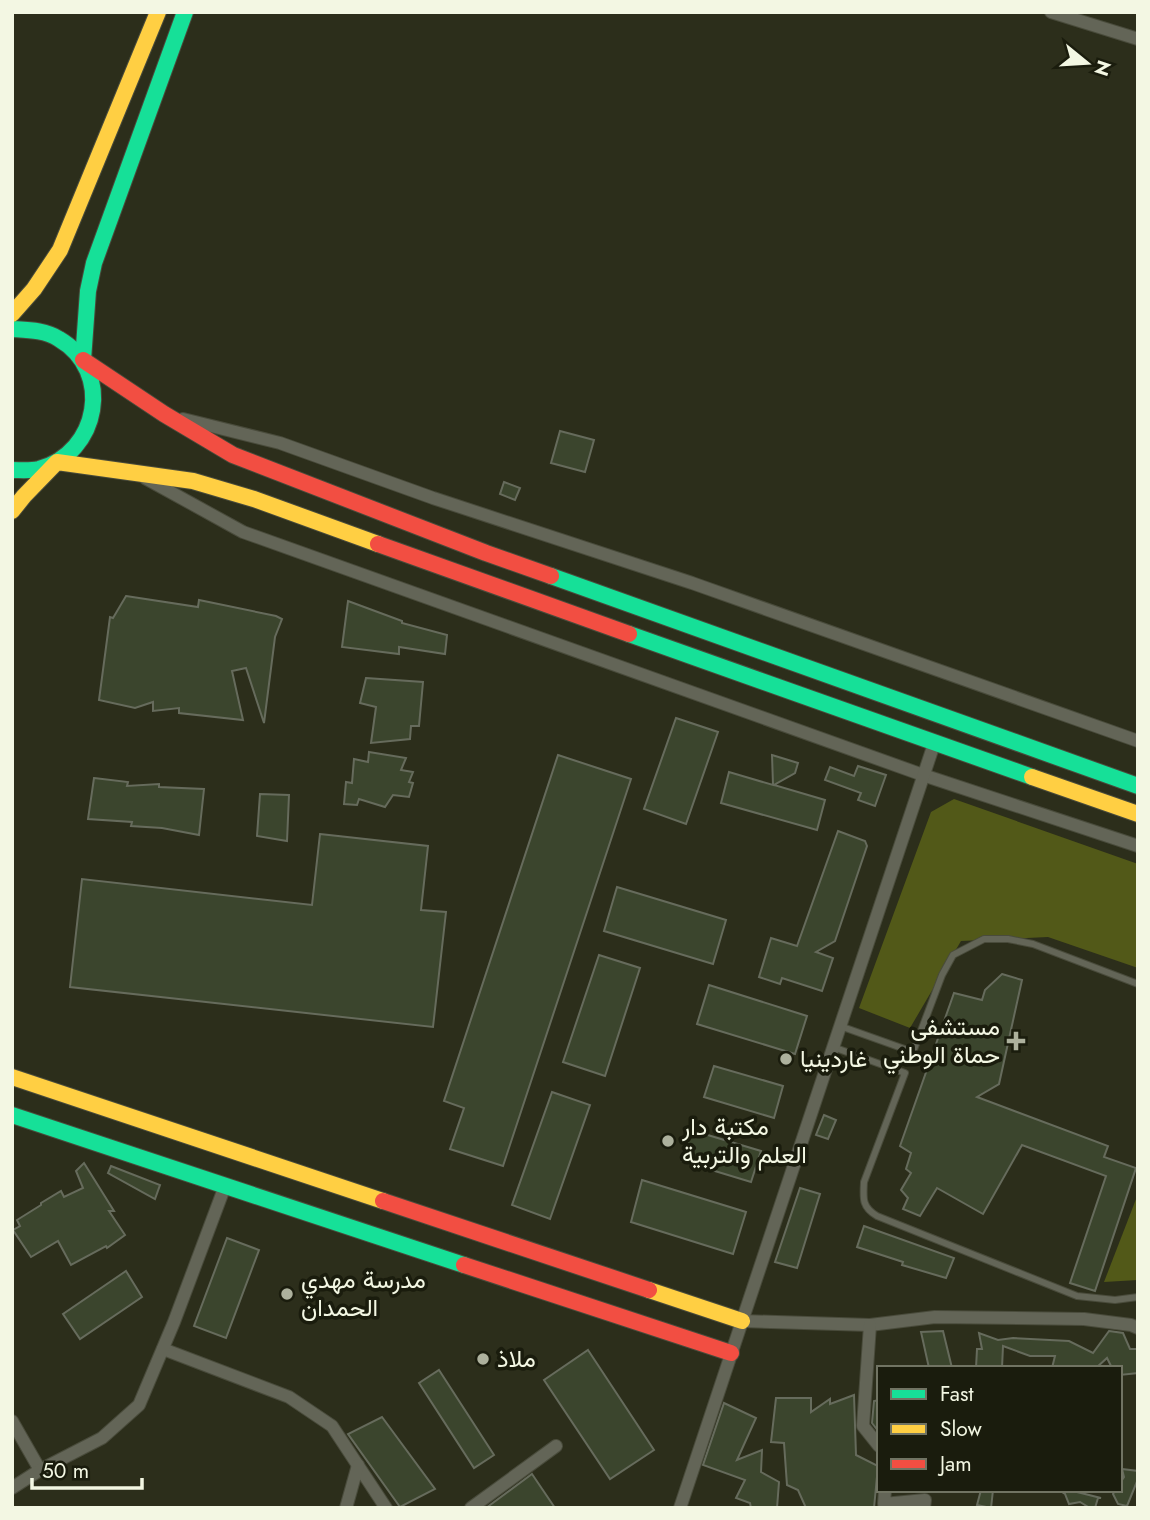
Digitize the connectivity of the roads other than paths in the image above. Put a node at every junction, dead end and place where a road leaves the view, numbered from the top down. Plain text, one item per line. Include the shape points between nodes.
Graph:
1 (158, 12) edge
2 (185, 12) edge
3 (1051, 12) edge
4 (1138, 38) edge
5 (12, 314) edge
6 (12, 329) edge
7 (83, 360) junction
8 (164, 414) junction
9 (57, 462) junction
10 (12, 470) edge
11 (136, 473) junction
12 (12, 511) edge
13 (1138, 741) edge
14 (934, 744) junction
15 (923, 775) junction
16 (1138, 786) edge
17 (1138, 814) edge
18 (1138, 846) edge
19 (1138, 984) edge
20 (840, 1026) junction
21 (833, 1047) junction
22 (12, 1077) edge
23 (12, 1115) edge
24 (225, 1185) junction
25 (1138, 1297) edge
26 (742, 1321) junction
27 (870, 1325) junction
28 (1138, 1328) edge
29 (163, 1349) junction
30 (731, 1353) junction
31 (12, 1421) edge
32 (877, 1444) edge
33 (555, 1446) dead end
34 (358, 1465) junction
35 (40, 1469) junction
36 (12, 1488) edge
37 (885, 1492) edge
38 (346, 1508) edge
39 (386, 1508) edge
40 (471, 1508) edge
41 (680, 1508) edge
42 (924, 1508) edge

1 - 5 main road via 60,250
2 - 7 main road via 94,263
3 - 4 street
6 - 7 main road via 48,332 68,343
7 - 8 main road
7 - 9 main road via 92,380 89,425 77,446
8 - 13 street via 280,443
8 - 16 main road via 233,455 421,529
9 - 10 main road via 34,470
9 - 11 main road
9 - 12 main road
11 - 14 main road via 193,481 254,499
11 - 15 street via 243,532
14 - 15 street
14 - 17 main road
15 - 18 street
15 - 20 street
19 - 20 lane via 1033,944 984,939 953,955 913,1052
20 - 21 street
21 - 25 lane via 905,1073 864,1182 868,1210 1077,1296
21 - 26 street
22 - 26 main road
23 - 24 main road
24 - 29 street
24 - 30 main road
26 - 27 street
26 - 30 street
27 - 28 street via 935,1317 1084,1319
27 - 32 street via 863,1426
29 - 34 street via 289,1397 332,1426
29 - 35 street via 139,1405 102,1438
30 - 41 street
31 - 35 street
33 - 40 street
34 - 38 street
34 - 39 street
35 - 36 street
37 - 42 street via 884,1504 925,1500

